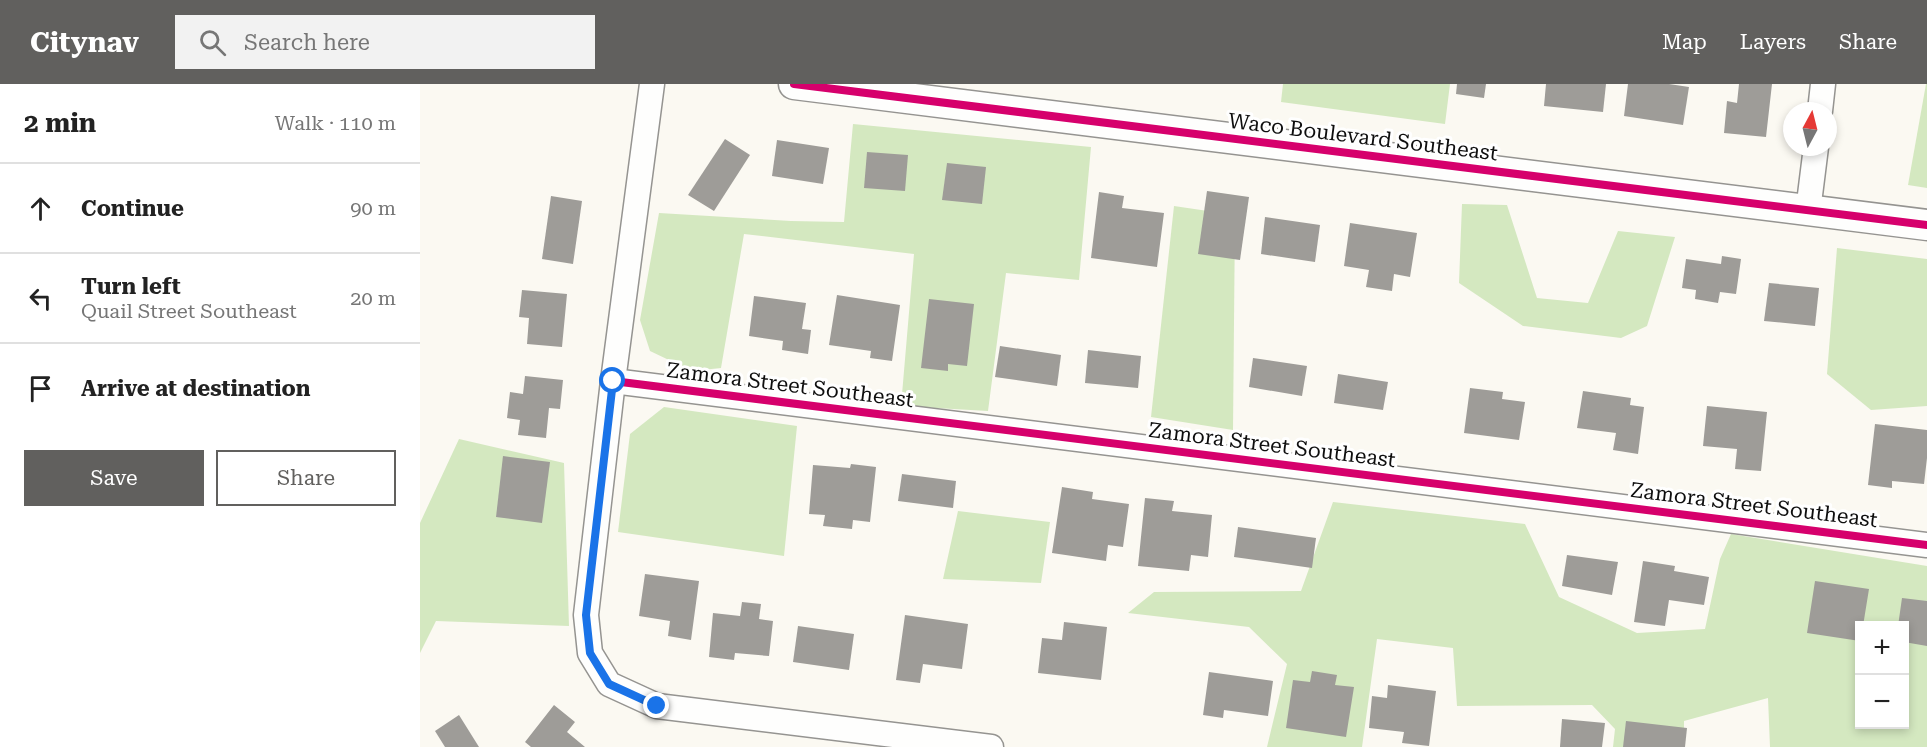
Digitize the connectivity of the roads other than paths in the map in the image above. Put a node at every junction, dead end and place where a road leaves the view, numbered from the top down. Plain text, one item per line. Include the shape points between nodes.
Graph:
1 (652, 84) edge
2 (794, 84) edge
3 (1824, 84) edge
4 (1821, 102) edge
5 (1815, 156) edge
6 (1808, 211) junction
7 (1927, 225) edge
8 (613, 381) junction
9 (1927, 545) edge
10 (991, 747) edge

1 - 8 street
2 - 6 street, Waco Boulevard Southeast
3 - 4 street
5 - 6 street
6 - 7 street, Waco Boulevard Southeast
8 - 9 street, Zamora Street Southeast
8 - 10 street via 586,615 590,653 609,684 657,706

